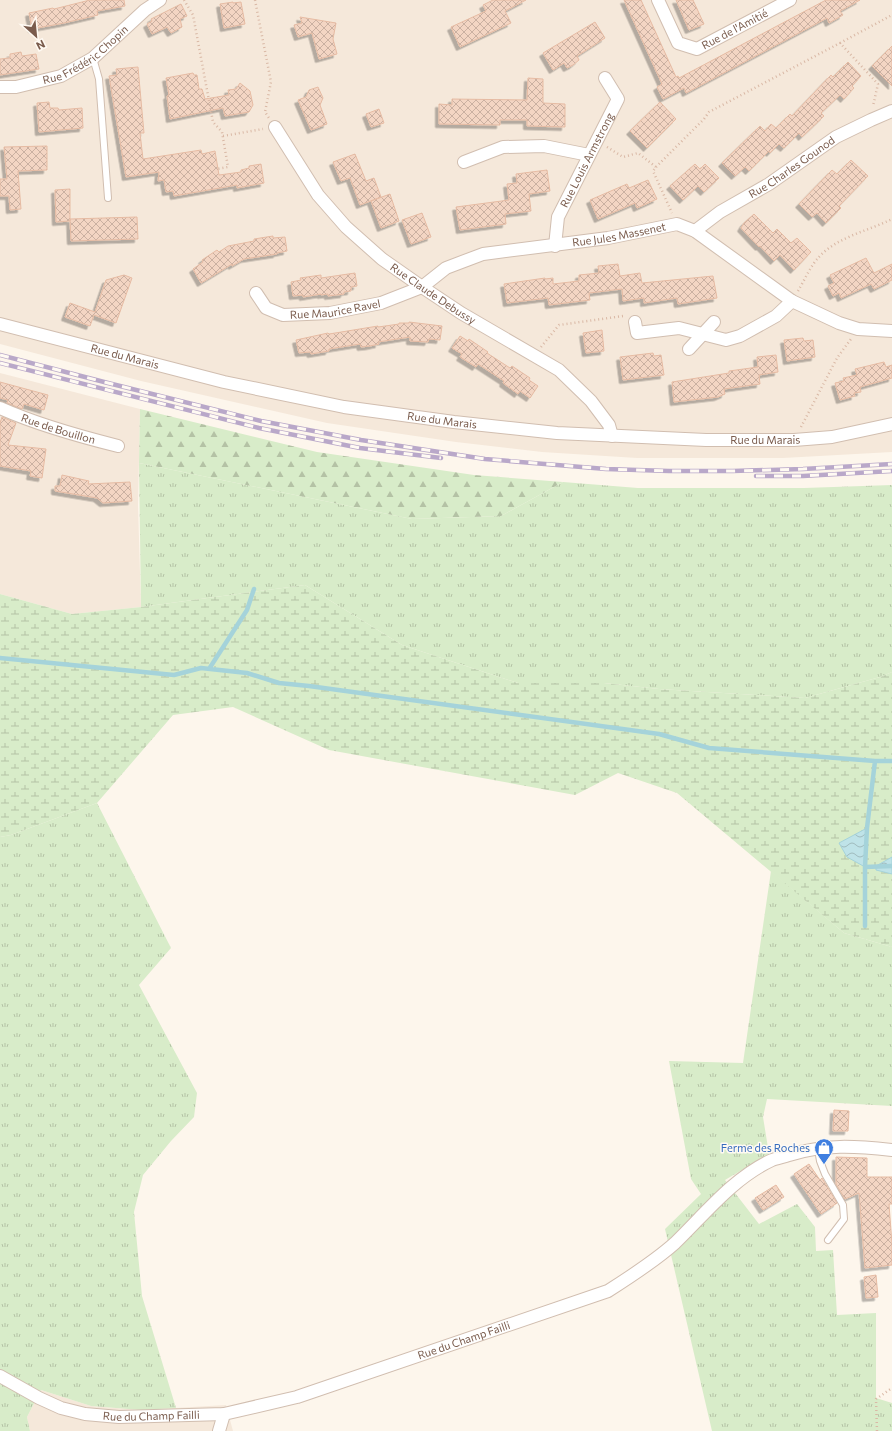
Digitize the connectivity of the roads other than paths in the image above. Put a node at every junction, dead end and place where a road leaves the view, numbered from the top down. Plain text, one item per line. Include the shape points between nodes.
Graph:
1 (160, 0) edge
2 (658, 0) edge
3 (790, 0) edge
4 (94, 58) junction
5 (605, 78) dead end
6 (0, 87) edge
7 (892, 111) edge
8 (275, 127) road end
9 (589, 155) junction
10 (464, 162) dead end
11 (108, 198) dead end
12 (694, 231) junction
13 (555, 246) junction
14 (422, 287) junction
15 (256, 293) dead end
16 (792, 301) junction
17 (635, 322) road end
18 (714, 322) dead end
19 (0, 324) edge
20 (892, 331) edge
21 (702, 334) junction
22 (689, 348) dead end
23 (0, 408) edge
24 (892, 424) edge
25 (612, 436) junction
26 (118, 446) dead end
27 (818, 1148) junction
28 (892, 1150) edge
29 (828, 1240) dead end
30 (0, 1376) edge
31 (224, 1414) junction
32 (219, 1431) edge

1 - 4 street, Rue Frédéric Chopin via 145,10
2 - 3 street, Rue de l'Amitié via 678,43 697,49
4 - 6 street, Rue Frédéric Chopin via 60,76 16,87
4 - 11 lane
5 - 9 street, Rue Louis Armstrong via 618,99
7 - 12 street, Rue Charles Gounod via 836,137 769,184 720,212
8 - 14 street, Rue Claude Debussy via 318,195 346,227 382,260
9 - 10 street via 544,146 503,147
9 - 13 street, Rue Louis Armstrong via 558,217
12 - 13 street, Rue Jules Massenet via 677,224
12 - 16 street, Rue Jules Massenet
13 - 14 street, Rue Jules Massenet via 483,254 446,268
14 - 15 street, Rue Maurice Ravel via 381,303 322,314 283,315 266,308
14 - 25 street, Rue Claude Debussy via 461,313 559,370 590,401 609,425
16 - 20 street, Rue Jules Massenet via 858,329
16 - 21 street via 776,316 740,336 726,340
17 - 21 street via 637,333 679,328
18 - 21 street
19 - 25 street, Rue du Marais via 224,382 344,407 454,422
21 - 22 street
23 - 26 street, Rue de Bouillon via 77,436
24 - 25 street, Rue du Marais via 832,437 794,440
27 - 28 street, Rue du Champ Failli via 830,1146
27 - 29 lane via 825,1174 843,1205 844,1219
27 - 31 street, Rue du Champ Failli via 772,1160 751,1173 707,1209 674,1244 608,1291 297,1397
30 - 31 street, Rue du Champ Failli via 61,1408 85,1414 119,1417
31 - 32 street

